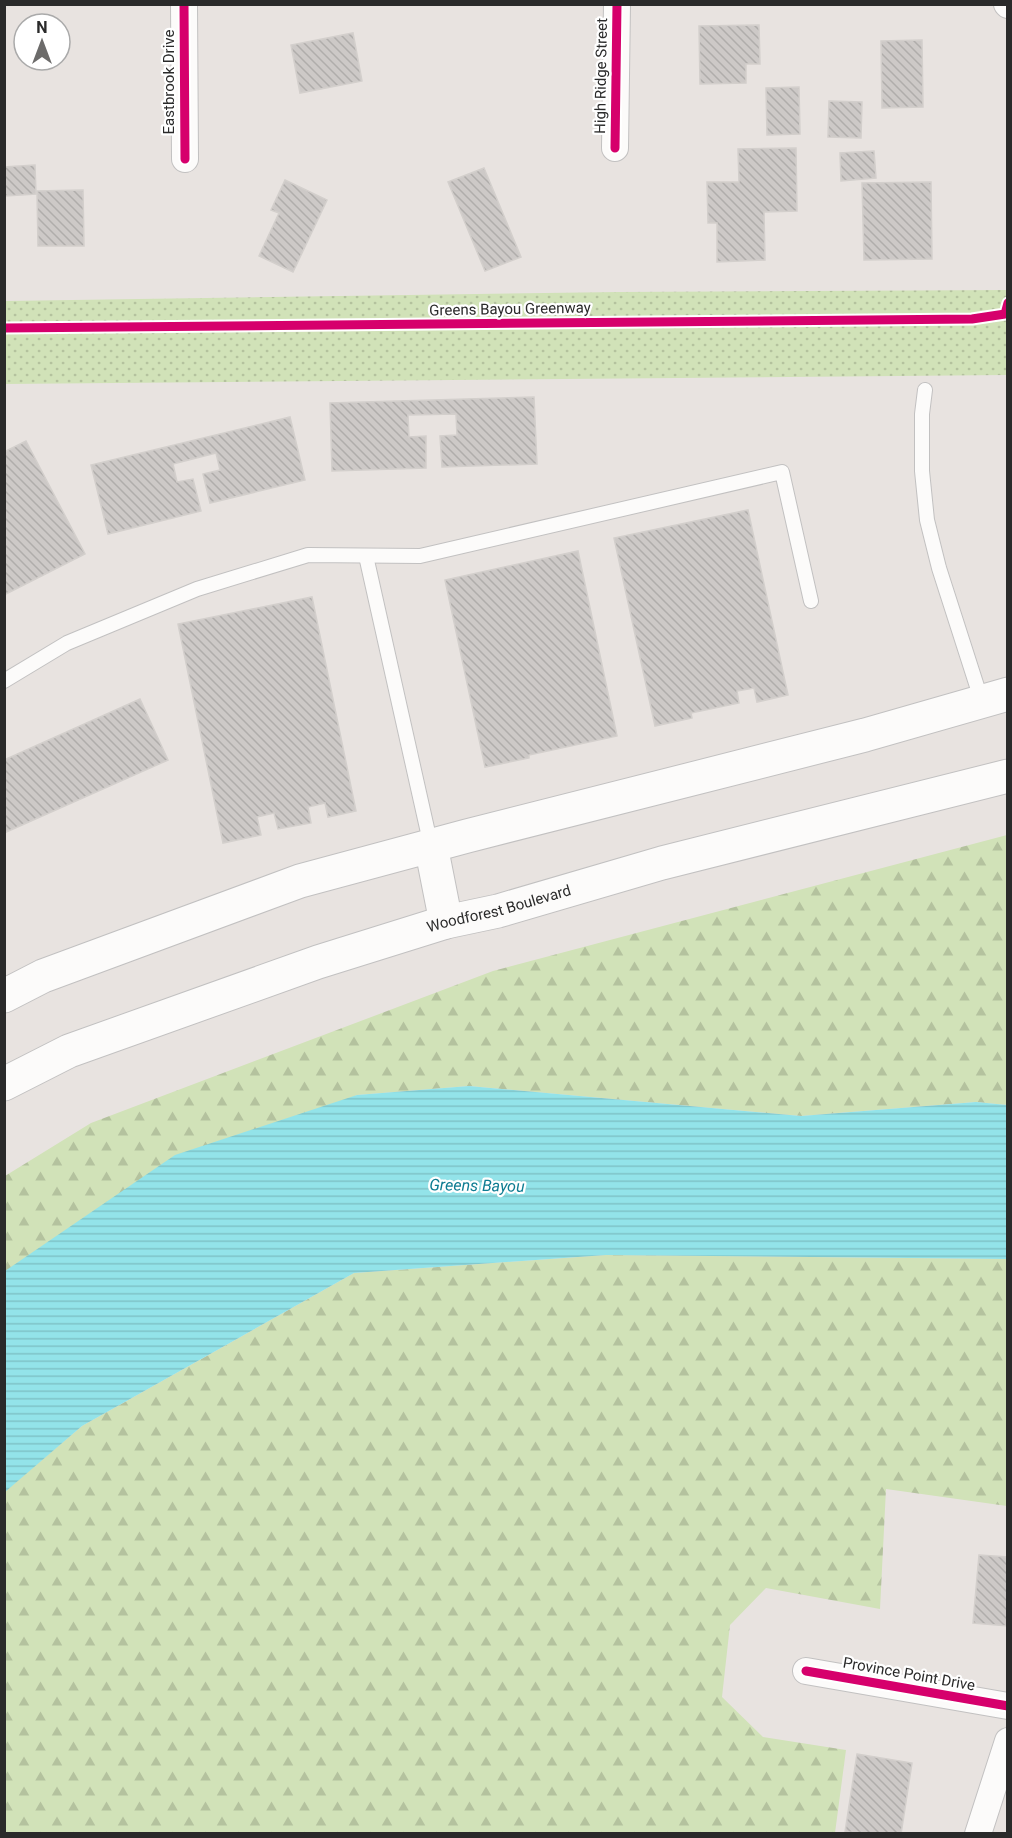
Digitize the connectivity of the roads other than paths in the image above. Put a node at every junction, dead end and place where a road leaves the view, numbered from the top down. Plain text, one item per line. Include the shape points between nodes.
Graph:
1 (184, 4) edge
2 (617, 4) edge
3 (615, 148) dead end
4 (185, 159) dead end
5 (925, 390) dead end
6 (366, 556) junction
7 (811, 601) dead end
8 (4, 681) edge
9 (995, 698) edge
10 (1008, 776) edge
11 (430, 846) junction
12 (446, 922) junction
13 (4, 996) edge
14 (4, 1083) edge
15 (806, 1671) dead end
16 (1008, 1706) edge
17 (1008, 1741) edge
18 (978, 1833) edge

1 - 4 street, Eastbrook Drive
2 - 3 street, High Ridge Street
5 - 9 lane via 922,471 927,520 939,568
6 - 7 lane via 420,556 782,472
6 - 8 lane via 308,555 197,589 67,643
6 - 11 lane
9 - 11 main road
10 - 12 main road, Woodforest Boulevard
11 - 12 main road
11 - 13 main road via 300,881 43,976
12 - 14 main road, Woodforest Boulevard via 318,962 69,1051
15 - 16 street, Province Point Drive
17 - 18 street

